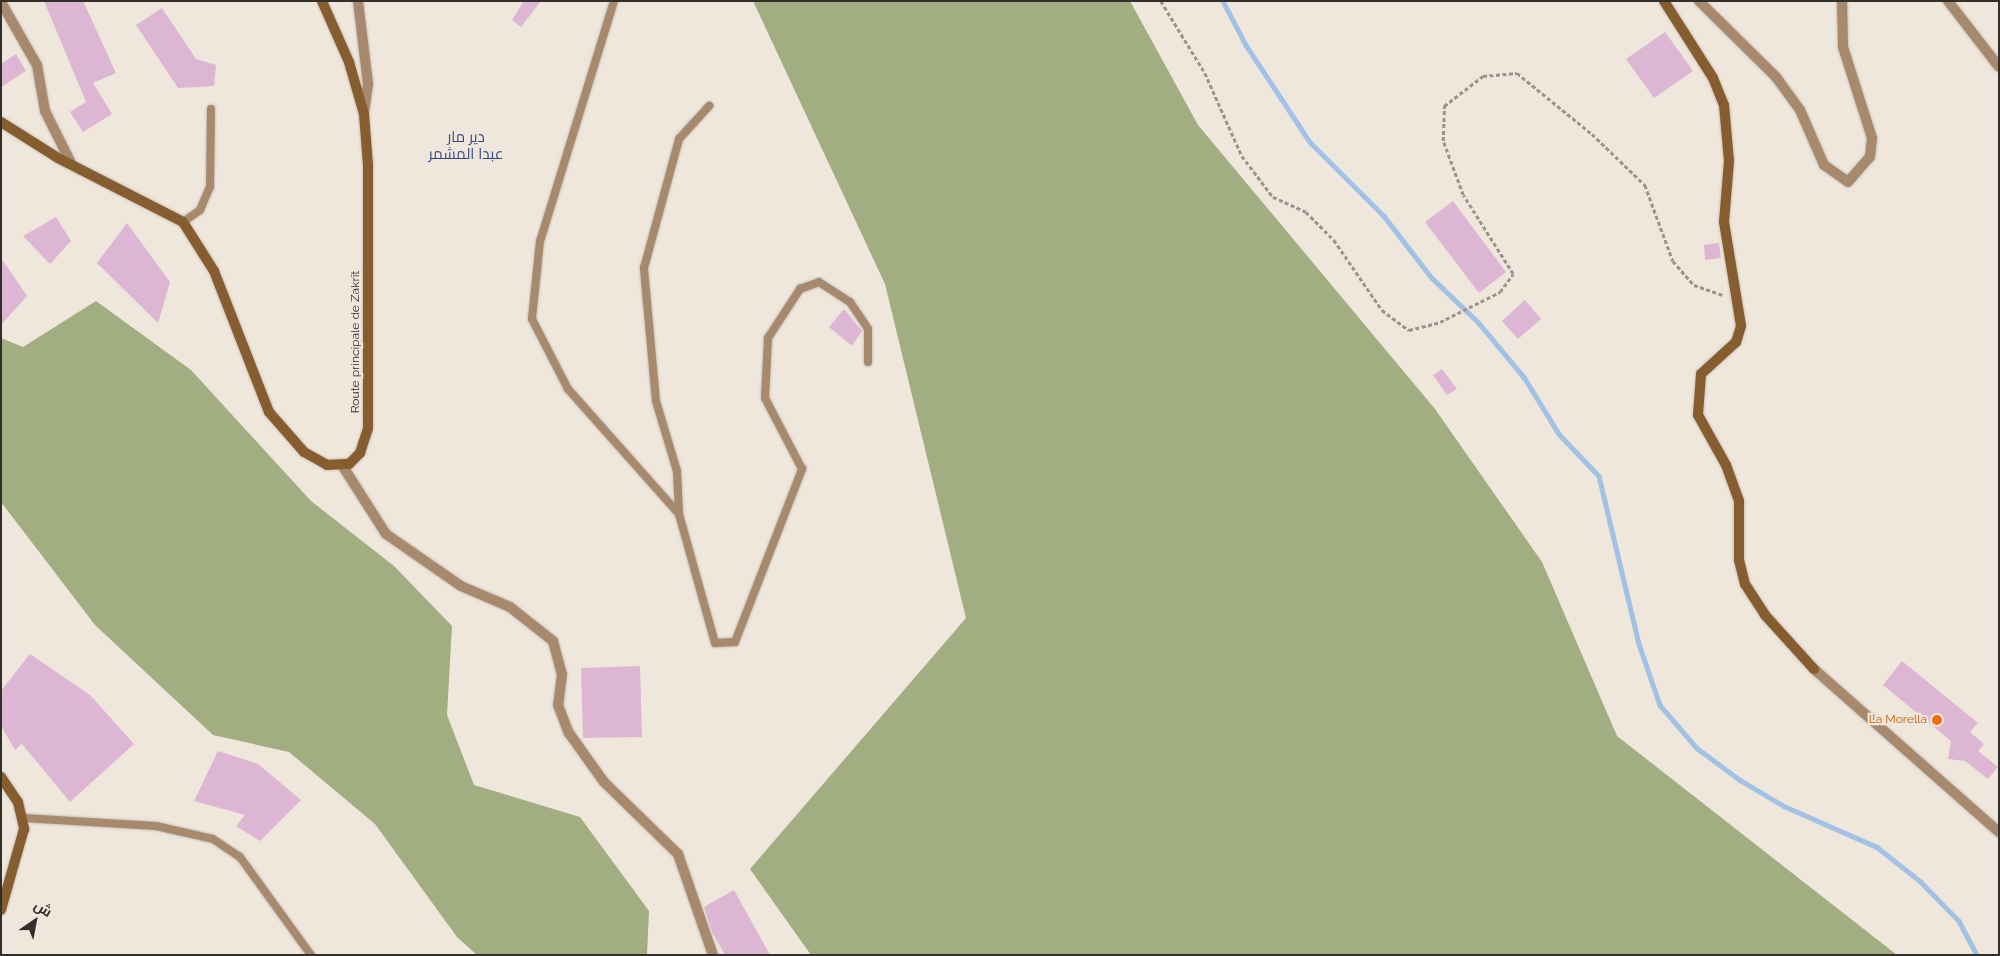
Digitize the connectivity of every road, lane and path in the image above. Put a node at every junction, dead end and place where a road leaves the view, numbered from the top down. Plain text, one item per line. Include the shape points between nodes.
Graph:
1 (322, 1) edge
2 (358, 1) edge
3 (614, 1) edge
4 (1161, 1) edge
5 (1664, 1) edge
6 (1698, 1) edge
7 (1842, 1) edge
8 (1948, 1) edge
9 (1, 2) edge
10 (1999, 67) edge
11 (709, 106) dead end
12 (211, 109) dead end
13 (364, 114) junction
14 (1, 122) edge
15 (72, 165) junction
16 (183, 222) junction
17 (1736, 300) junction
18 (868, 362) dead end
19 (342, 465) junction
20 (679, 514) junction
21 (1, 777) edge
22 (24, 818) junction
23 (1999, 832) edge
24 (1, 910) edge
25 (311, 955) edge
26 (712, 955) edge

1 - 13 street, Route principale de Zakrît via 349,62
2 - 13 street via 368,84
3 - 20 lane via 540,241 532,319 568,389
4 - 17 path via 1205,73 1242,156 1273,197 1306,212 1334,240 1382,310 1409,330 1440,322 1500,292 1513,274 1464,195 1444,141 1444,106 1483,76 1518,73 1547,92 1645,185 1673,261 1694,284
5 - 17 street via 1713,78 1724,106 1729,161 1724,222
6 - 7 street via 1776,77 1800,110 1824,165 1848,182 1870,157 1872,138 1843,47
8 - 10 street
9 - 15 street via 37,65 45,112
11 - 20 lane via 678,139 644,268 656,401 678,471
12 - 16 lane via 210,187 200,210
13 - 19 street, Route principale de Zakrît via 368,428 360,453
14 - 15 street
15 - 16 street
16 - 19 street via 214,271 268,412 304,452 327,465
17 - 23 street via 1740,334 1701,374 1698,416 1726,465 1739,500 1740,560 1745,584 1765,616 1814,669
18 - 20 lane via 868,330 850,302 819,282 800,288 768,338 765,398 802,469 735,642 716,643
19 - 26 street via 386,534 461,586 510,607 553,641 562,674 558,706 568,733 604,782 678,854
21 - 22 street
22 - 24 street via 22,845
22 - 25 lane via 156,826 213,839 240,857

